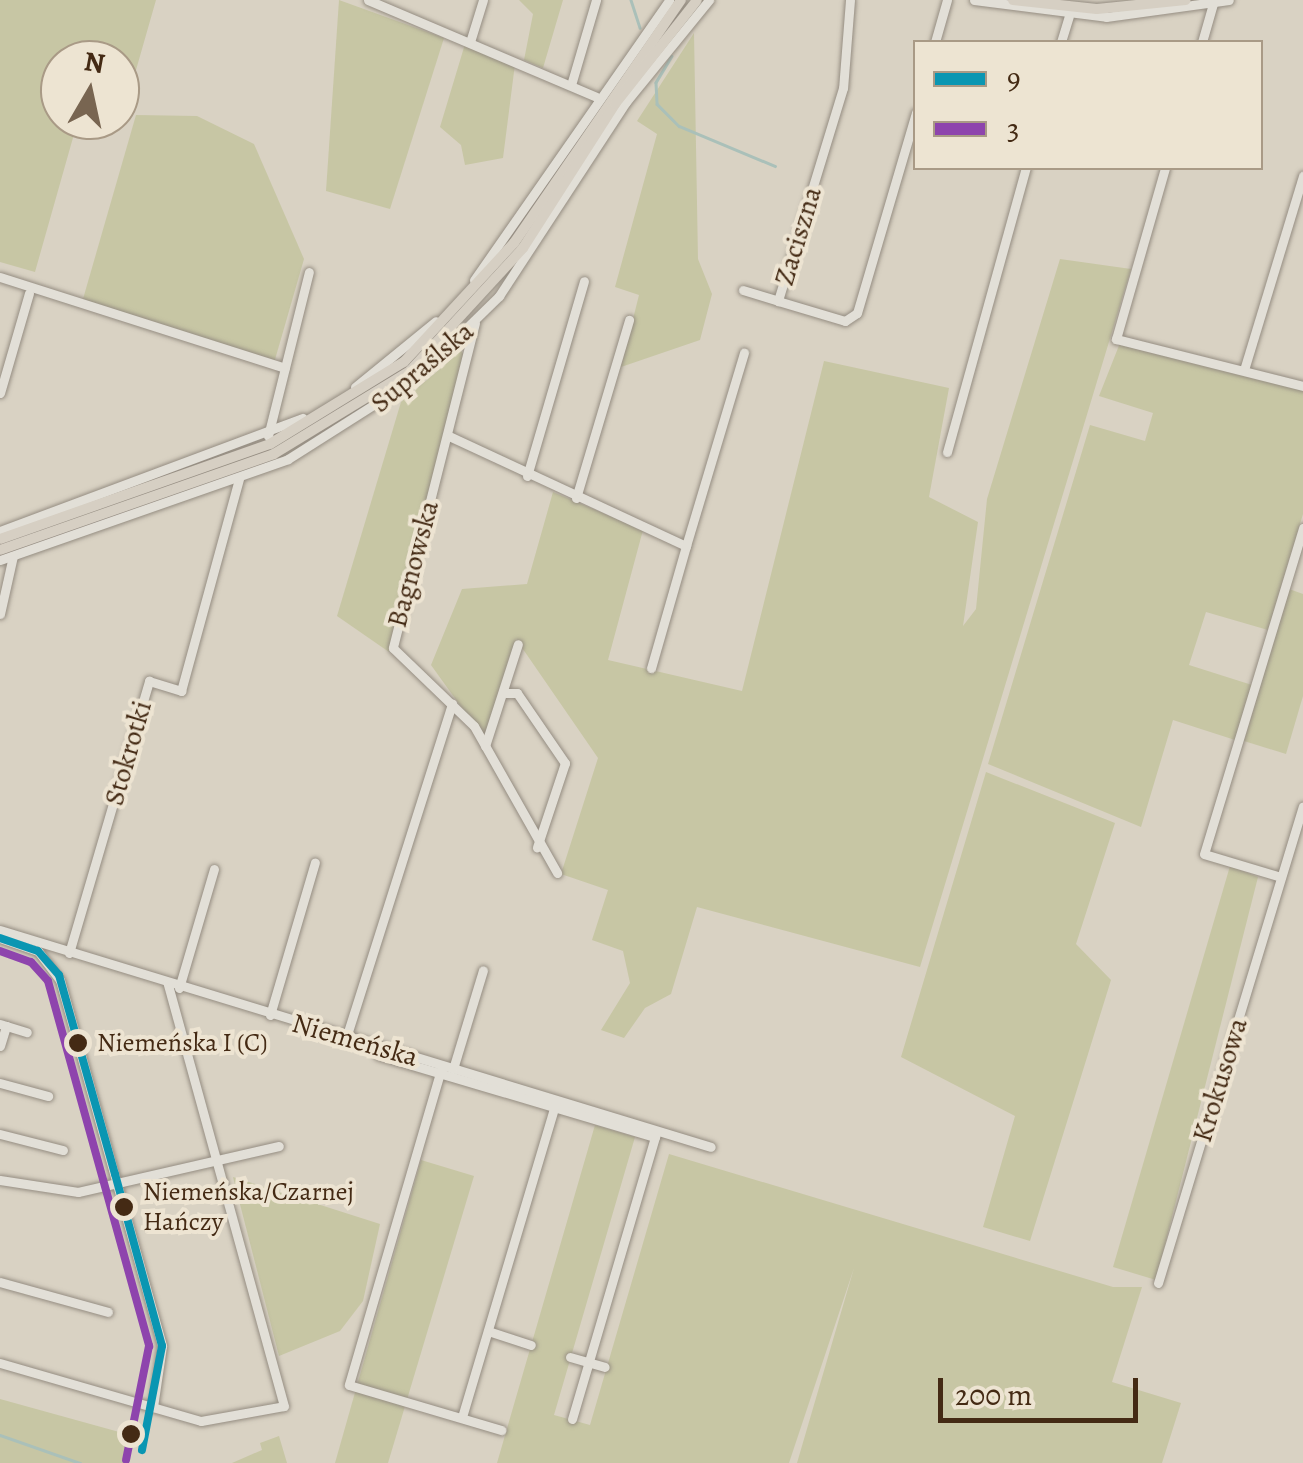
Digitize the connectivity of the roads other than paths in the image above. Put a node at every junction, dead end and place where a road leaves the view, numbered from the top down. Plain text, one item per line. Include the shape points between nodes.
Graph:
1 (370, 0) edge
2 (483, 0) edge
3 (596, 0) edge
4 (681, 0) edge
5 (696, 0) edge
6 (709, 0) edge
7 (850, 0) edge
8 (947, 0) edge
9 (974, 0) edge
10 (1014, 0) edge
11 (1186, 0) edge
12 (1229, 0) edge
13 (667, 1) edge
14 (1213, 4) junction
15 (1069, 16) junction
16 (936, 40) edge
17 (1063, 40) edge
18 (1203, 40) edge
19 (470, 42) junction
20 (571, 85) junction
21 (596, 97) junction
22 (913, 122) edge
23 (1025, 170) edge
24 (1164, 170) edge
25 (1303, 176) edge
26 (309, 272) dead end
27 (0, 277) edge
28 (584, 281) dead end
29 (743, 290) dead end
30 (29, 293) dead end
31 (778, 301) junction
32 (629, 320) dead end
33 (475, 323) junction
34 (744, 353) dead end
35 (285, 368) junction
36 (1244, 370) junction
37 (1303, 386) edge
38 (0, 392) edge
39 (268, 436) junction
40 (449, 436) junction
41 (948, 452) dead end
42 (527, 476) junction
43 (239, 478) junction
44 (576, 498) junction
45 (1303, 528) edge
46 (0, 531) edge
47 (0, 539) edge
48 (686, 546) junction
49 (0, 550) edge
50 (13, 556) junction
51 (0, 560) edge
52 (0, 614) edge
53 (518, 644) dead end
54 (652, 668) dead end
55 (504, 693) junction
56 (452, 702) junction
57 (485, 746) junction
58 (1303, 807) edge
59 (538, 847) junction
60 (315, 862) dead end
61 (214, 869) dead end
62 (557, 874) dead end
63 (1281, 877) junction
64 (0, 930) edge
65 (0, 938) edge
66 (69, 954) junction
67 (484, 970) dead end
68 (174, 986) junction
69 (270, 1015) junction
70 (3, 1025) edge
71 (27, 1032) dead end
72 (346, 1038) junction
73 (0, 1046) edge
74 (378, 1055) dead end
75 (453, 1069) junction
76 (441, 1070) junction
77 (0, 1083) edge
78 (48, 1096) dead end
79 (556, 1104) junction
80 (0, 1134) edge
81 (656, 1134) junction
82 (280, 1146) dead end
83 (711, 1147) dead end
84 (64, 1150) dead end
85 (216, 1159) junction
86 (0, 1180) edge
87 (118, 1186) junction
88 (0, 1282) edge
89 (1158, 1283) dead end
90 (108, 1312) dead end
91 (488, 1331) junction
92 (531, 1344) dead end
93 (570, 1357) dead end
94 (0, 1362) edge
95 (588, 1363) junction
96 (605, 1367) dead end
97 (153, 1407) junction
98 (462, 1417) junction
99 (572, 1419) dead end
100 (501, 1430) dead end

1 - 19 street
2 - 19 street
3 - 20 street
4 - 47 main road via 514,243 404,362 270,444
5 - 49 main road via 616,104 524,248 410,371 274,454
6 - 33 street, Supraślska
7 - 31 street, Zaciszna via 842,88
8 - 16 street
9 - 15 street
10 - 11 main road via 1097,9
12 - 14 street
13 - 21 street, Supraślska
14 - 15 street
14 - 18 street
15 - 17 street
19 - 20 street
20 - 21 street
21 - 39 street, Supraślska via 466,290 398,356
22 - 31 street, Zaciszna via 857,314 844,321
23 - 41 street
24 - 36 street via 1116,339
25 - 36 street
26 - 35 street
27 - 35 street
28 - 42 street
29 - 31 street
30 - 38 street
32 - 44 street
33 - 40 street, Bagnowska
33 - 43 street, Supraślska via 359,419
34 - 48 street
35 - 39 street
36 - 37 street
39 - 46 street, Supraślska
40 - 42 street
40 - 56 street, Bagnowska via 393,635 396,655
42 - 44 street
43 - 50 street, Supraślska
43 - 66 street, Stokrotki via 181,690 148,681
44 - 48 street
45 - 63 street via 1204,854
48 - 54 street
50 - 51 street, Supraślska
50 - 52 street
53 - 55 street
55 - 57 street
55 - 59 street via 517,693 565,764
56 - 57 street, Bagnowska
56 - 72 street
57 - 59 street, Bagnowska
58 - 63 street, Krokusowa
59 - 62 street, Bagnowska
60 - 69 street
61 - 68 street
63 - 89 street, Krokusowa
64 - 66 street, Niemeńska
65 - 87 street via 38,951 59,975
66 - 68 street, Niemeńska
67 - 75 street
68 - 69 street, Niemeńska
68 - 85 street
69 - 72 street, Niemeńska
70 - 71 street
70 - 73 street
72 - 76 street, Niemeńska
74 - 76 street
75 - 76 street, Niemeńska
75 - 79 street, Niemeńska
76 - 79 street
76 - 98 street via 349,1385
77 - 78 street
79 - 81 street, Niemeńska
79 - 91 street
80 - 84 street
81 - 83 street, Niemeńska
81 - 95 street
82 - 85 street
85 - 87 street
85 - 97 street via 284,1406 216,1422
86 - 87 street via 62,1193
87 - 97 street via 162,1346
88 - 90 street
91 - 92 street
91 - 98 street
93 - 95 street
94 - 97 street
95 - 96 street
95 - 99 street
98 - 100 street

